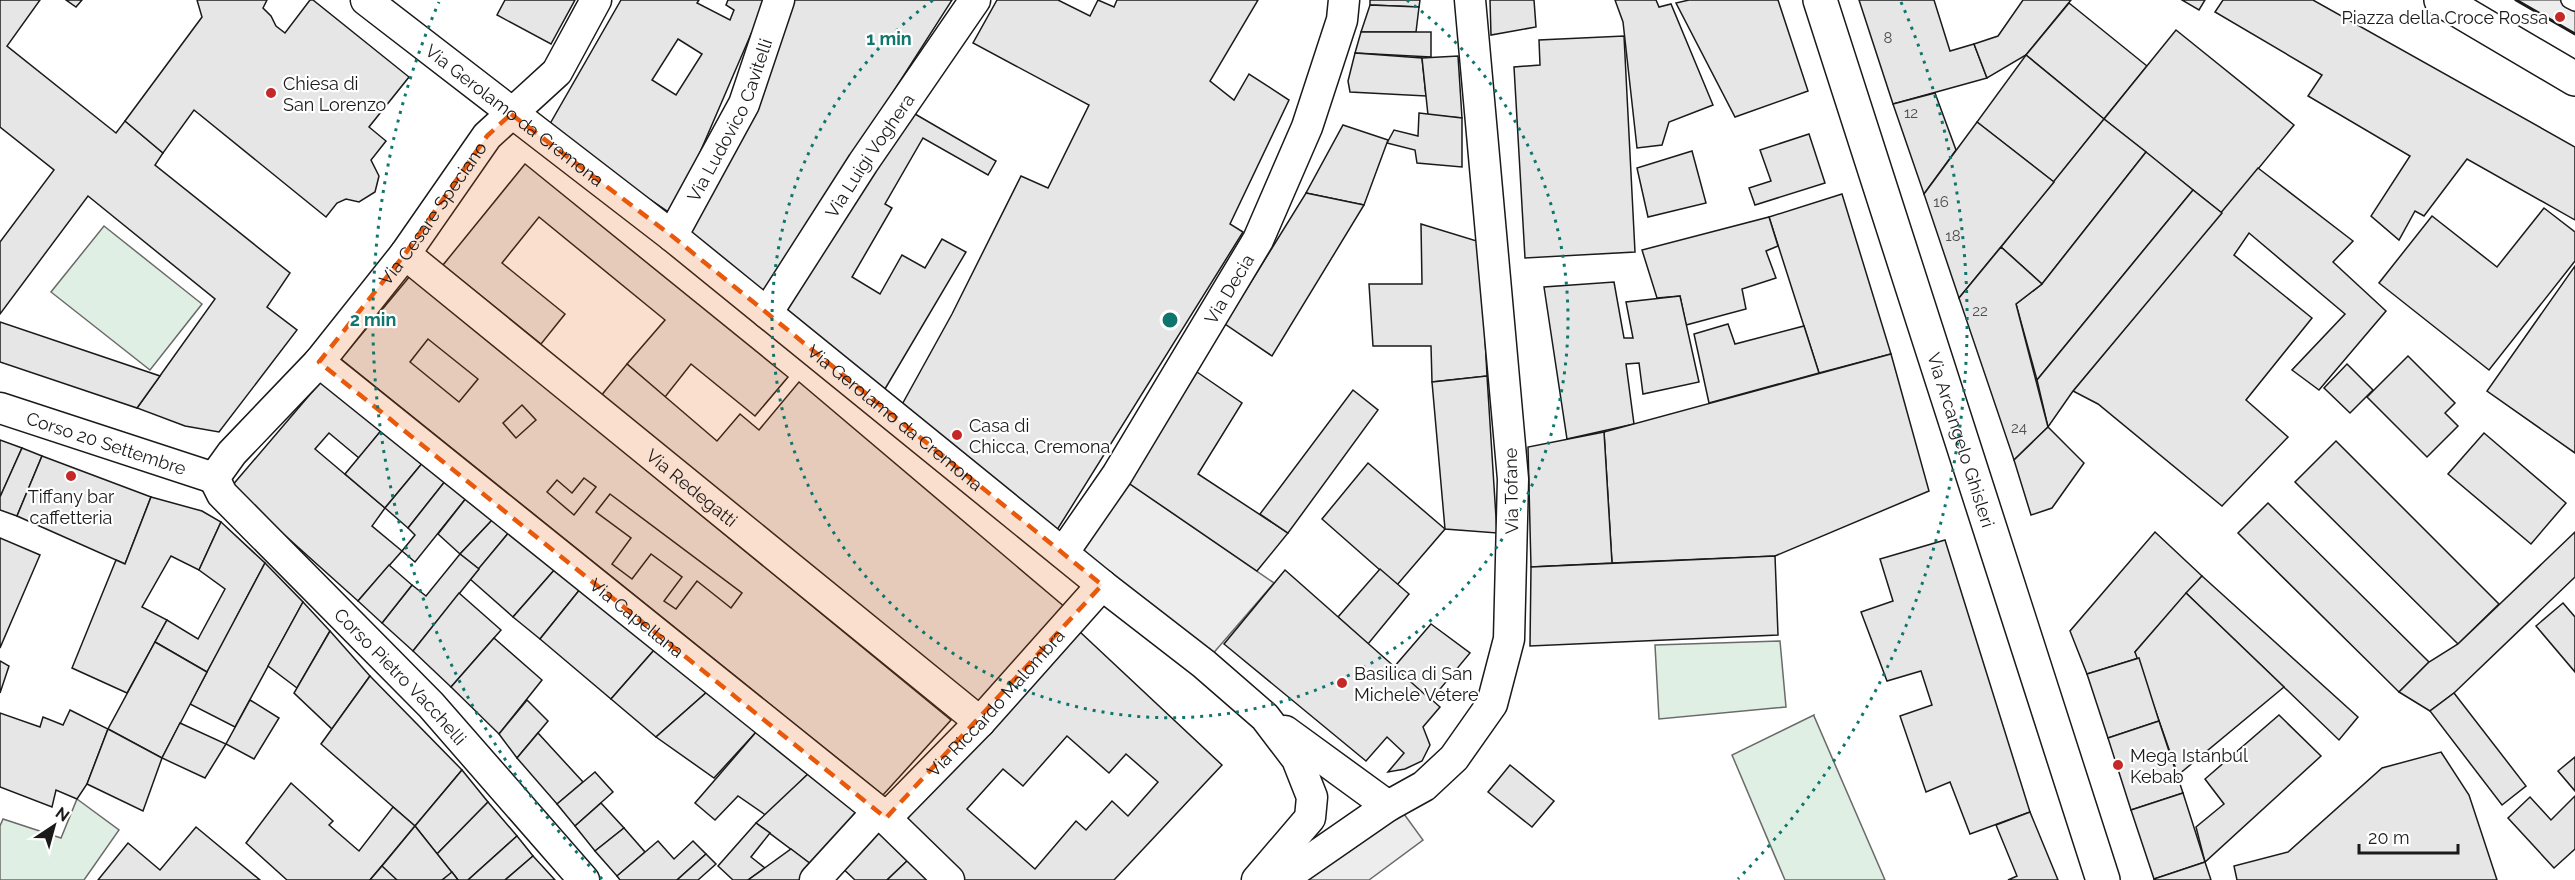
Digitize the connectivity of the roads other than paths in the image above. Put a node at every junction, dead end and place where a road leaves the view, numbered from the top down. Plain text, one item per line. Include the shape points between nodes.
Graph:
1 (366, 0) edge
2 (596, 0) edge
3 (779, 0) edge
4 (975, 0) edge
5 (1344, 0) edge
6 (1470, 0) edge
7 (1820, 0) edge
8 (2441, 0) edge
9 (2570, 0) edge
10 (2575, 3) edge
11 (2575, 79) edge
12 (511, 114) junction
13 (672, 236) junction
14 (405, 254) junction
15 (767, 313) junction
16 (319, 362) junction
17 (0, 408) edge
18 (214, 478) junction
19 (1063, 553) junction
20 (1102, 585) junction
21 (1266, 717) junction
22 (980, 722) junction
23 (1388, 806) junction
24 (882, 814) junction
25 (584, 880) edge
26 (815, 880) edge
27 (949, 880) edge
28 (1257, 880) edge
29 (1281, 880) edge
30 (2103, 880) edge

1 - 12 street, Via Gerolamo da Cremona
2 - 12 street, Via Cesare Speciano via 558,72
3 - 13 street, Via Ludovico Cavitelli via 744,104
4 - 15 street, Via Luigi Voghera via 863,163
5 - 19 street, Via Decia via 1342,20 1307,127 1258,240 1117,476
6 - 23 street, Via Tofane via 1513,479 1509,639 1492,704 1477,727 1454,758 1424,786
7 - 30 main road, Via Arcangelo Ghisleri
8 - 11 main road
9 - 10 lane
12 - 13 street, Via Gerolamo da Cremona
12 - 14 street, Via Cesare Speciano via 487,136
13 - 15 street, Via Gerolamo da Cremona
14 - 16 street, Via Cesare Speciano
14 - 22 street, Via Redegatti
15 - 19 street, Via Gerolamo da Cremona
16 - 18 street, Via Cesare Speciano via 232,453
16 - 24 street, Via Capellana
17 - 18 street, Corso 20 Settembre
18 - 25 street, Corso Pietro Vacchelli via 222,494 431,705
19 - 20 street, Via Gerolamo da Cremona
20 - 21 street, Via Gerolamo da Cremona
20 - 22 street, Via Riccardo Malombra
21 - 23 street
21 - 28 street, Via Gerolamo da Cremona via 1297,759 1312,797 1310,818
22 - 24 street, Via Riccardo Malombra
23 - 29 street, Via Tofane
24 - 26 street, Via Riccardo Malombra
24 - 27 street, Via Capellana

